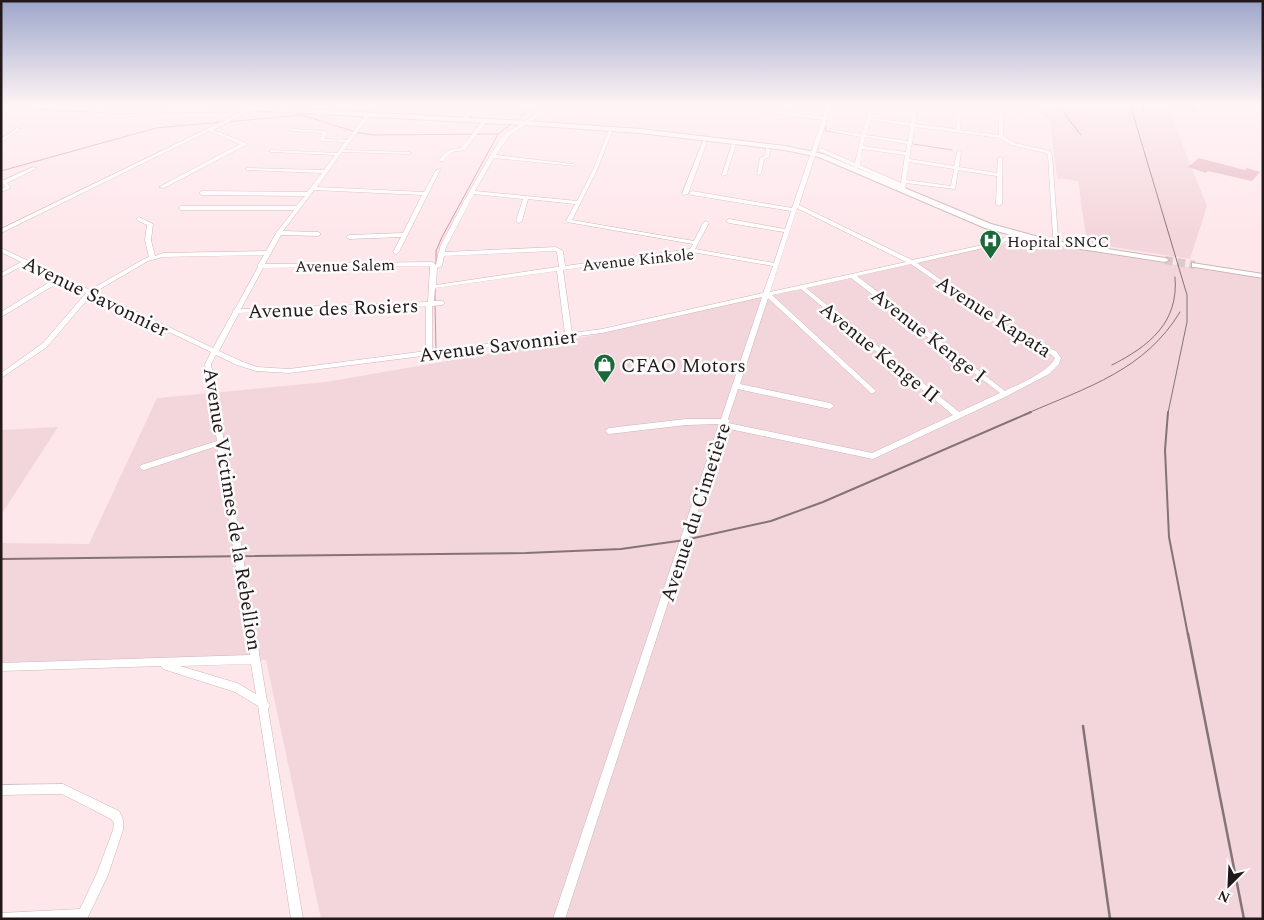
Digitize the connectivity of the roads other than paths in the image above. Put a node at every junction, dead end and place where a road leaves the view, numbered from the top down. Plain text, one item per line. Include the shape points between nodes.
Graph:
1 (175, 147) edge
2 (238, 147) edge
3 (344, 147) edge
4 (465, 147) edge
5 (499, 147) edge
6 (603, 147) edge
7 (703, 147) edge
8 (733, 147) edge
9 (750, 147) edge
10 (760, 147) edge
11 (814, 147) edge
12 (860, 147) joint
13 (909, 147) edge
14 (1027, 147) edge
15 (768, 149) junction
16 (821, 150) dead end
17 (270, 151) dead end
18 (340, 152) junction
19 (959, 152) dead end
20 (408, 153) dead end
21 (812, 153) junction
22 (492, 156) junction
23 (908, 157) junction
24 (1000, 158) dead end
25 (441, 160) dead end
26 (573, 165) dead end
27 (857, 167) junction
28 (35, 168) dead end
29 (957, 168) junction
30 (248, 169) dead end
31 (438, 170) dead end
32 (325, 172) junction
33 (759, 174) dead end
34 (724, 175) dead end
35 (1000, 175) junction
36 (162, 187) dead end
37 (903, 187) junction
38 (1, 191) edge
39 (310, 191) junction
40 (472, 192) junction
41 (202, 193) dead end
42 (692, 193) dead end
43 (426, 194) junction
44 (685, 194) dead end
45 (526, 198) junction
46 (579, 202) junction
47 (999, 204) dead end
48 (794, 207) junction
49 (181, 208) dead end
50 (298, 208) junction
51 (138, 219) dead end
52 (519, 221) dead end
53 (706, 222) dead end
54 (729, 222) dead end
55 (1, 231) edge
56 (786, 231) junction
57 (279, 233) junction
58 (318, 234) dead end
59 (404, 235) junction
60 (1013, 235) junction
61 (349, 237) dead end
62 (1056, 237) dead end
63 (696, 243) junction
64 (1, 250) edge
65 (692, 250) junction
66 (396, 252) dead end
67 (268, 253) junction
68 (440, 254) junction
69 (152, 257) junction
70 (1165, 260) tunnel mouth
71 (26, 262) junction
72 (912, 263) junction
73 (1195, 264) tunnel mouth
74 (775, 265) junction
75 (260, 266) junction
76 (434, 266) junction
77 (561, 268) junction
78 (1, 275) edge
79 (853, 276) junction
80 (1263, 276) edge
81 (59, 279) junction
82 (436, 287) junction
83 (802, 287) junction
84 (89, 294) junction
85 (767, 296) junction
86 (435, 304) junction
87 (235, 311) junction
88 (1, 315) edge
89 (569, 336) junction
90 (213, 352) junction
91 (430, 354) junction
92 (1, 376) edge
93 (737, 386) junction
94 (873, 390) dead end
95 (1005, 394) junction
96 (830, 406) dead end
97 (959, 416) junction
98 (725, 423) junction
99 (608, 431) dead end
100 (221, 442) junction
101 (144, 467) dead end
102 (256, 659) junction
103 (154, 664) junction
104 (1, 667) edge
105 (265, 705) junction
106 (1, 790) edge
107 (82, 917) edge
108 (1, 919) edge
109 (298, 919) edge
110 (559, 919) edge

1 - 55 street
2 - 36 street
3 - 18 street, Avenue Victimes de la Rebellion
4 - 25 street via 451,151
5 - 22 street
6 - 46 street
7 - 44 street
8 - 34 street
9 - 15 main road
10 - 21 main road
11 - 21 street, Avenue du Cimetière
12 - 23 street
12 - 27 street
13 - 23 street
14 - 62 street via 1050,155
15 - 21 main road
15 - 33 street via 766,157 762,158
16 - 27 street
17 - 18 street
18 - 20 street
18 - 32 street, Avenue Victimes de la Rebellion
19 - 29 street
21 - 37 main road
21 - 48 street, Avenue du Cimetière
22 - 26 street
22 - 40 street
23 - 29 street
23 - 37 street
24 - 35 street
27 - 37 street
28 - 38 street via 5,182 8,188
29 - 35 street
29 - 37 street via 952,188
30 - 32 street
31 - 43 street
32 - 39 street, Avenue Victimes de la Rebellion
35 - 47 street
37 - 60 main road
39 - 41 street
39 - 43 street
39 - 50 street, Avenue Victimes de la Rebellion
40 - 45 street
40 - 68 street
42 - 48 street, Avenue Kapata
43 - 59 street
45 - 46 street
45 - 52 street
46 - 63 street via 569,220 573,223
48 - 56 street, Avenue du Cimetière
48 - 72 street, Avenue Kapata
49 - 50 street
50 - 57 street, Avenue Victimes de la Rebellion
51 - 69 street via 150,224 148,240
53 - 63 street
54 - 56 street
56 - 74 street, Avenue du Cimetière
57 - 58 street
57 - 67 street, Avenue Victimes de la Rebellion
59 - 61 street
59 - 66 street
60 - 70 main road
60 - 72 street, Avenue Savonnier via 999,243
63 - 65 street
64 - 71 street, Avenue Savonnier
65 - 74 street, Avenue Kinkole
65 - 77 street, Avenue Kinkole
67 - 69 street
67 - 75 street, Avenue Victimes de la Rebellion
68 - 76 street
68 - 77 street via 556,249 560,251
69 - 84 street
71 - 78 street
71 - 81 street, Avenue Savonnier
72 - 79 street, Avenue Savonnier
72 - 95 street, Avenue Kapata via 1015,334 1057,356 1057,362 1047,372
73 - 80 main road
74 - 85 street, Avenue du Cimetière
75 - 76 street, Avenue Salem
75 - 87 street, Avenue Victimes de la Rebellion
76 - 82 street
77 - 82 street, Avenue Kinkole
77 - 89 street
79 - 83 street, Avenue Savonnier
79 - 95 street, Avenue Kenge I
81 - 84 street, Avenue Savonnier
81 - 88 street
82 - 86 street
83 - 85 street, Avenue Savonnier
83 - 97 street, Avenue Kenge II
84 - 90 street, Avenue Savonnier
84 - 92 street via 41,349
85 - 89 street, Avenue Savonnier
85 - 93 street, Avenue du Cimetière
85 - 94 street
86 - 87 street, Avenue des Rosiers
86 - 91 street
87 - 90 street, Avenue Victimes de la Rebellion
89 - 91 street, Avenue Savonnier
90 - 91 street, Avenue Savonnier via 256,369 289,371
90 - 100 street, Avenue Victimes de la Rebellion via 208,364
93 - 96 street
93 - 98 street, Avenue du Cimetière
95 - 97 street, Avenue Kapata
97 - 98 street, Avenue Kapata via 873,456
98 - 99 street via 686,422
98 - 110 street, Avenue du Cimetière
100 - 101 street
100 - 102 street, Avenue Victimes de la Rebellion
102 - 103 street
102 - 105 street, Avenue Victimes de la Rebellion
103 - 104 street
103 - 105 street via 237,688
105 - 109 street, Avenue Victimes de la Rebellion
106 - 107 street via 63,789 115,816 119,822 102,875
107 - 108 street

